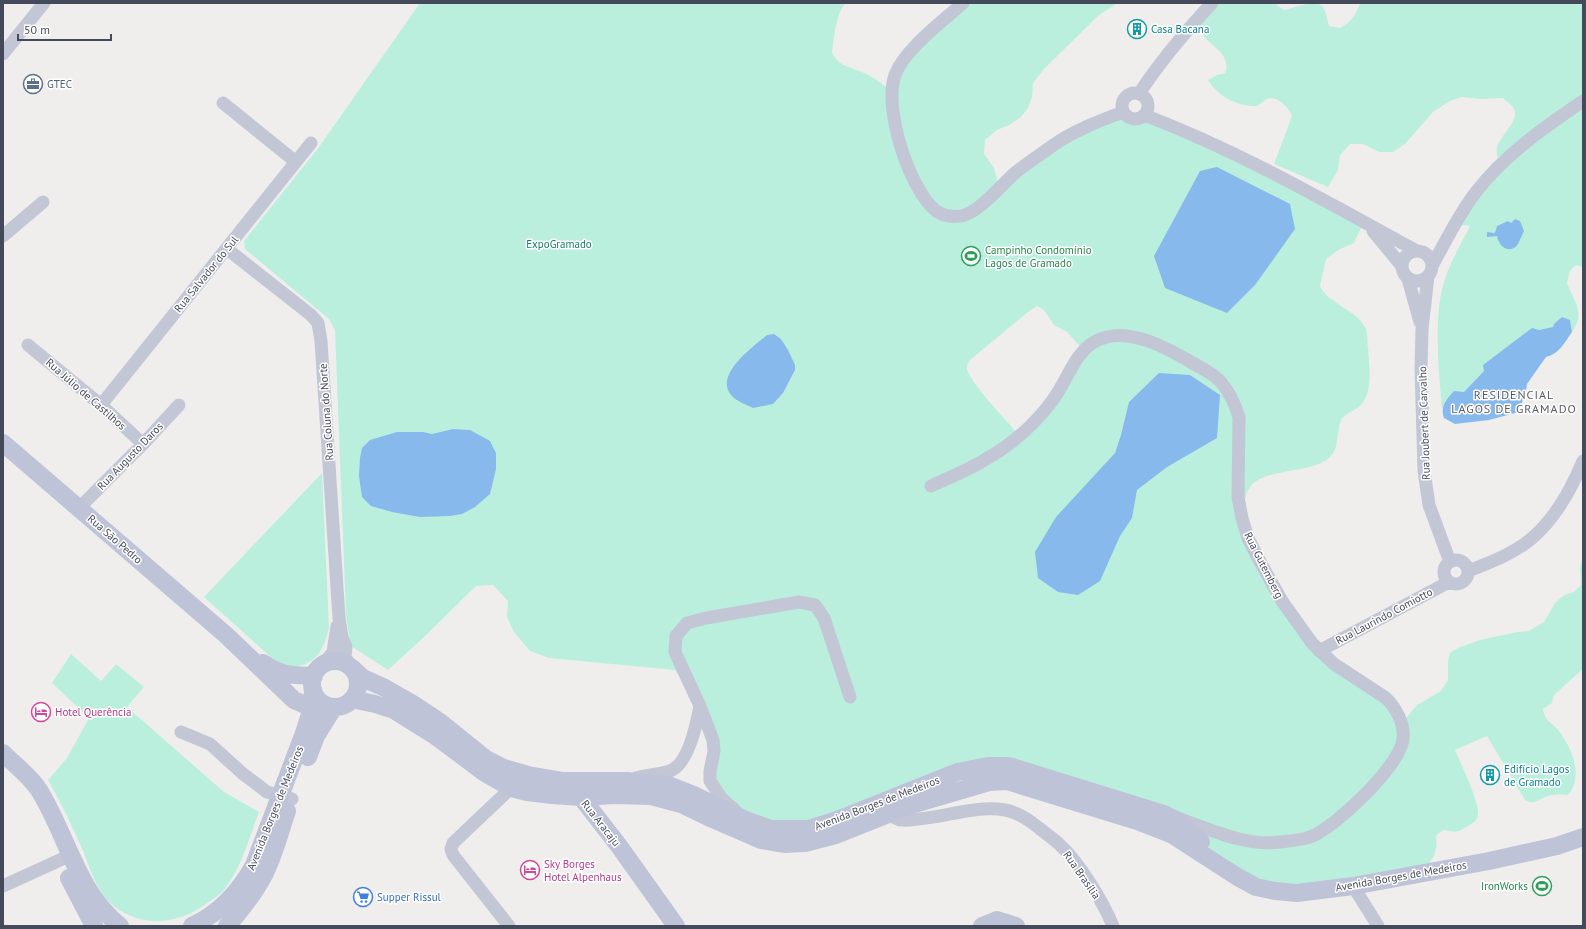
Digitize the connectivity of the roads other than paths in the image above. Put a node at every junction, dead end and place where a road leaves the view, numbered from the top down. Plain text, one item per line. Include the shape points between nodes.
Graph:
1 (44, 3) edge
2 (963, 3) edge
3 (1212, 3) edge
4 (3, 54) edge
5 (1139, 94) junction
6 (1583, 101) edge
7 (223, 103) dead end
8 (1123, 112) junction
9 (1144, 115) junction
10 (311, 143) dead end
11 (296, 162) junction
12 (43, 202) dead end
13 (1455, 224) junction
14 (1368, 225) junction
15 (3, 236) edge
16 (227, 249) junction
17 (1420, 251) junction
18 (1401, 265) junction
19 (1430, 271) junction
20 (1408, 279) junction
21 (1422, 328) junction
22 (28, 345) dead end
23 (101, 405) junction
24 (179, 405) dead end
25 (3, 443) edge
26 (143, 444) junction
27 (1583, 461) edge
28 (931, 486) dead end
29 (79, 508) junction
30 (1450, 562) junction
31 (1468, 571) junction
32 (1448, 582) junction
33 (339, 618) junction
34 (226, 635) junction
35 (1319, 651) junction
36 (352, 668) junction
37 (317, 677) junction
38 (850, 697) dead end
39 (352, 699) junction
40 (294, 700) junction
41 (323, 706) junction
42 (700, 706) junction
43 (181, 732) dead end
44 (304, 733) junction
45 (3, 753) edge
46 (3, 769) edge
47 (528, 775) junction
48 (563, 782) junction
49 (627, 782) junction
50 (511, 788) junction
51 (286, 797) junction
52 (581, 797) junction
53 (895, 811) junction
54 (748, 821) junction
55 (1161, 821) junction
56 (1191, 826) junction
57 (1583, 837) edge
58 (66, 857) junction
59 (1222, 868) junction
60 (3, 886) edge
61 (1353, 886) junction
62 (94, 926) edge
63 (120, 926) edge
64 (192, 926) edge
65 (227, 926) edge
66 (509, 926) edge
67 (676, 926) edge
68 (982, 926) edge
69 (1016, 926) edge
70 (1113, 926) edge
71 (1378, 926) edge

1 - 4 street
2 - 8 street via 907,54 895,75 894,116 902,152 919,188 936,210 947,216 962,216 975,210 1017,172 1054,145 1097,122
3 - 5 street via 1158,67
5 - 8 street via 1129,94 1125,98 1122,102
5 - 9 street via 1146,101 1147,111
6 - 13 street, Rua Joubert de Carvalho via 1501,165 1476,192
7 - 11 street
8 - 9 street via 1135,120
9 - 14 street via 1229,151
10 - 11 street, Rua Salvador do Sul
11 - 16 street, Rua Salvador do Sul
12 - 15 street
13 - 17 street, Rua Joubert de Carvalho
13 - 19 street, Rua Joubert de Carvalho
14 - 17 street
14 - 18 street
16 - 23 street, Rua Salvador do Sul
16 - 33 street, Rua Coluna do Norte via 311,314 318,323
17 - 18 street via 1405,255
17 - 19 street via 1429,256
18 - 20 street
19 - 20 street via 1419,281
19 - 21 street, Rua Joubert de Carvalho
20 - 21 street, Rua Joubert de Carvalho
21 - 30 street, Rua Joubert de Carvalho via 1424,471 1429,505
22 - 23 street, Rua Júlio de Castilhos
23 - 26 street, Rua Júlio de Castilhos
24 - 26 street, Rua Augusto Daros
25 - 29 main road, Rua São Pedro
26 - 29 street, Rua Augusto Daros
27 - 31 street via 1560,506 1541,530 1512,551
28 - 35 street, Rua Gutemberg via 987,459 1031,425 1052,402 1084,351 1093,343 1114,336 1147,340 1207,371 1220,381 1229,393 1239,417 1238,497 1248,538 1282,601
29 - 34 main road, Rua São Pedro
30 - 31 street via 1460,560
30 - 32 street via 1444,574
31 - 32 street via 1468,576 1462,583
32 - 35 street, Rua Laurindo Comiotto
33 - 36 street, Rua Coluna do Norte via 346,647 345,657
33 - 37 street, Rua Coluna do Norte via 333,652
34 - 37 main road, Rua São Pedro via 275,671
34 - 40 main road, Rua São Pedro
35 - 56 street, Rua Gutemberg via 1391,703 1402,724 1403,740 1390,764 1358,802 1310,837 1263,843
36 - 37 main road via 332,661
36 - 39 main road via 357,677 358,689
36 - 47 main road, Avenida Borges de Medeiros via 363,678 393,692 440,722 486,759 504,768
37 - 41 main road, Avenida Borges de Medeiros
38 - 42 street via 824,618 815,605 800,602 687,623 676,636 675,652
39 - 41 main road via 344,705
39 - 50 main road, Avenida Borges de Medeiros via 394,710 416,722 485,773
40 - 41 main road, Rua São Pedro
40 - 44 main road via 303,709
41 - 44 main road, Avenida Borges de Medeiros
41 - 51 main road, Avenida Borges de Medeiros via 316,736
42 - 49 street via 697,725 688,748 674,769
42 - 54 street via 714,740 710,781 722,799
43 - 51 street via 210,744 267,792
44 - 51 main road, Avenida Borges de Medeiros
45 - 58 main road via 38,789 47,804
46 - 58 main road via 29,795
47 - 48 main road, Avenida Borges de Medeiros
47 - 50 main road via 512,778
48 - 49 main road, Avenida Borges de Medeiros
48 - 52 main road, Rua Aracaju
49 - 54 main road, Avenida Borges de Medeiros via 668,786 696,796
50 - 52 main road, Avenida Borges de Medeiros via 546,795
50 - 66 street via 453,843 451,849 453,855
51 - 64 main road, Avenida Borges de Medeiros via 246,879 232,898 215,913
51 - 65 main road, Avenida Borges de Medeiros via 269,864 243,907
52 - 53 main road, Avenida Borges de Medeiros via 651,796 681,804 761,840 784,844 805,843 836,835
52 - 67 main road, Rua Aracaju
53 - 54 main road, Avenida Borges de Medeiros via 837,820 808,829 771,829
53 - 55 main road, Avenida Borges de Medeiros via 989,782 1007,781 1140,822
53 - 55 main road, Avenida Borges de Medeiros via 957,772 988,766 1009,766
53 - 70 street, Rua Brasília via 935,818 982,809 1004,809 1019,814 1061,846 1086,878
55 - 56 main road
55 - 59 main road, Avenida Borges de Medeiros via 1179,838
56 - 59 main road, Avenida Borges de Medeiros
57 - 61 main road, Avenida Borges de Medeiros via 1557,846 1489,861
58 - 60 street
58 - 62 main road via 77,896
58 - 63 main road via 102,910
59 - 61 main road, Avenida Borges de Medeiros via 1256,887 1275,891 1297,892
61 - 71 street
68 - 69 main road via 996,920

